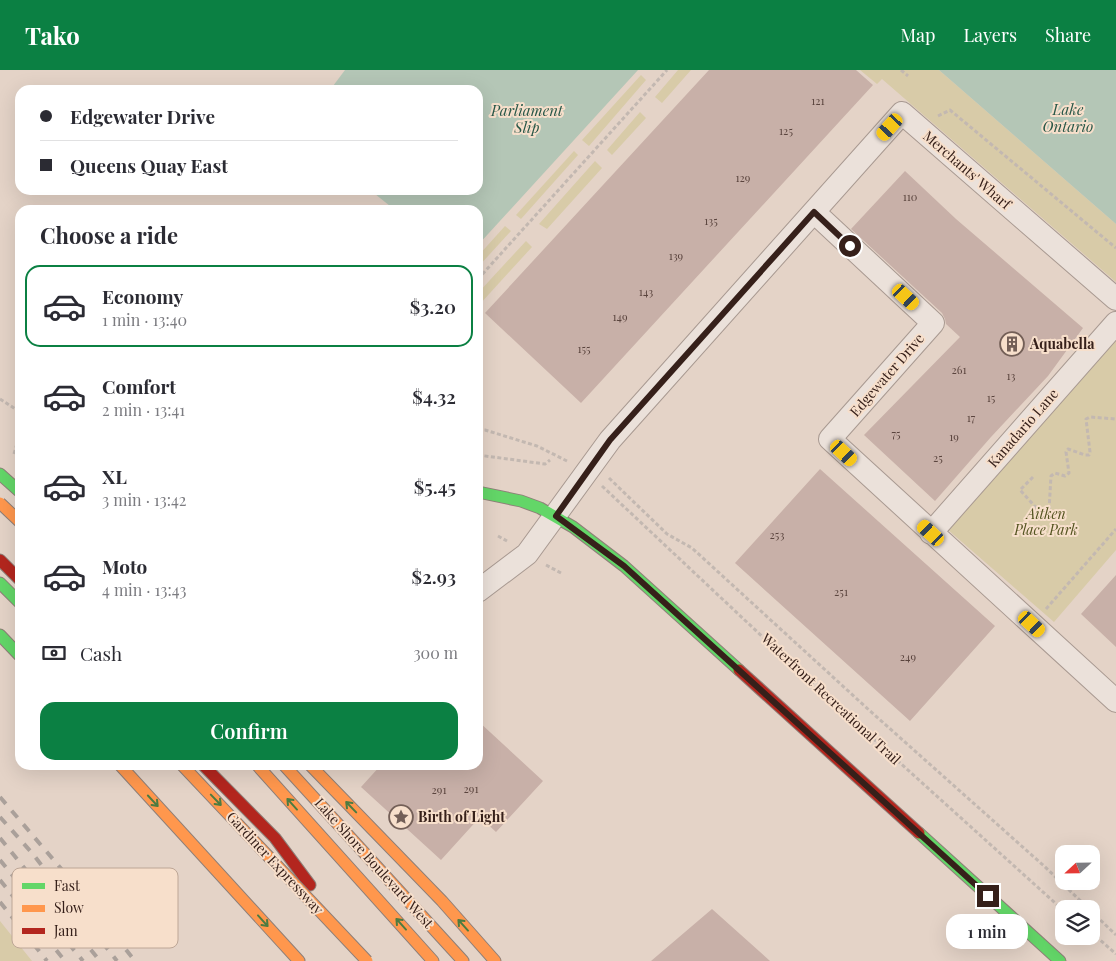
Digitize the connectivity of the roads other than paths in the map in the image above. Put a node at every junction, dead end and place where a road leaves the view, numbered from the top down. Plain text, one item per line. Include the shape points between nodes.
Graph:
1 (814, 212) junction
2 (1116, 298) edge
3 (1116, 323) edge
4 (0, 474) edge
5 (15, 488) edge
6 (483, 493) edge
7 (0, 503) edge
8 (15, 514) edge
9 (0, 516) edge
10 (556, 516) junction
11 (15, 517) edge
12 (931, 533) junction
13 (0, 560) edge
14 (15, 575) edge
15 (0, 584) edge
16 (483, 587) edge
17 (15, 598) edge
18 (0, 634) edge
19 (15, 650) edge
20 (1116, 701) edge
21 (125, 770) edge
22 (187, 770) edge
23 (208, 770) edge
24 (261, 770) edge
25 (289, 770) edge
26 (315, 770) edge
27 (299, 961) edge
28 (366, 961) edge
29 (433, 961) edge
30 (463, 961) edge
31 (495, 961) edge
32 (1060, 961) edge

1 - 2 street, Merchants' Wharf via 902,113
1 - 10 street, Merchants' Wharf via 610,440
1 - 12 street, Edgewater Drive via 933,323 830,440
3 - 12 street, Kanadario Lane
4 - 5 main road
6 - 10 main road via 521,500
7 - 11 main road, bridge
8 - 9 main road
10 - 16 street, Merchants' Wharf via 527,554
10 - 32 main road via 624,566
12 - 20 street, Edgewater Drive
13 - 14 main road
15 - 17 main road
18 - 19 main road
21 -> 27 main road
22 -> 28 main road, Gardiner Expressway, bridge
23 - 28 main road via 275,838
29 -> 24 main road
25 - 30 main road, Lake Shore Boulevard West
31 -> 26 main road via 442,901

